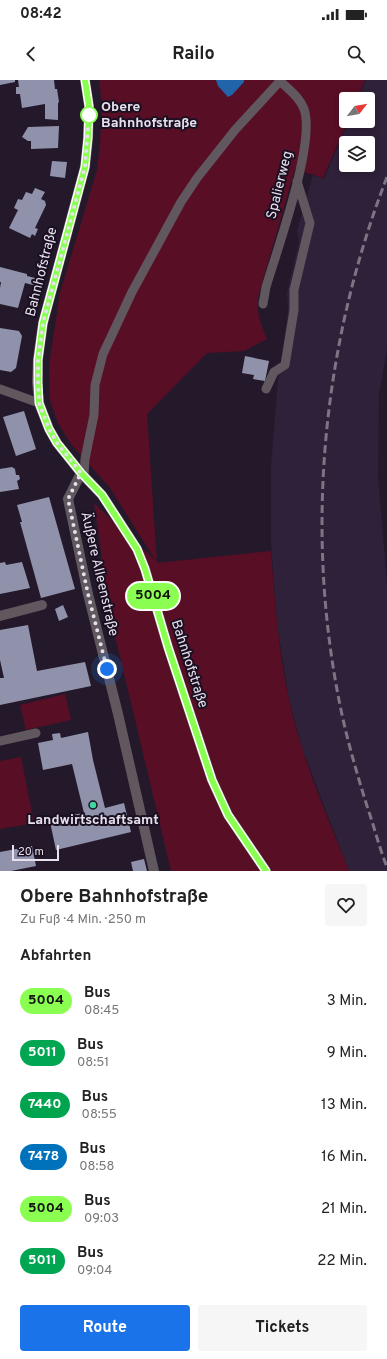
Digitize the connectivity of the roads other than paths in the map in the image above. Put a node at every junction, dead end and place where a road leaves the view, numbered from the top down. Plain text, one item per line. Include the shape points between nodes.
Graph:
1 (85, 80) edge
2 (297, 181) junction
3 (263, 304) dead end
4 (0, 388) edge
5 (266, 389) dead end
6 (39, 403) junction
7 (82, 474) junction
8 (42, 606) dead end
9 (0, 616) edge
10 (36, 733) dead end
11 (0, 741) edge
12 (154, 871) edge
13 (266, 871) edge

1 - 6 street, Bahnhofstraße via 89,106 85,167 43,323 38,360
2 - 3 lane, Spalierweg
2 - 5 lane via 310,223 294,290 294,310 285,364 274,372
2 - 7 lane, Spalierweg via 307,122 304,108 280,81 196,178 132,292 103,354 95,385 94,414
4 - 6 lane
6 - 7 street, Bahnhofstraße via 57,443
7 - 12 street, Äußere Alleenstraße via 68,499
7 - 13 street, Bahnhofstraße via 102,495 137,549 212,780 228,815
8 - 9 street
10 - 11 lane

